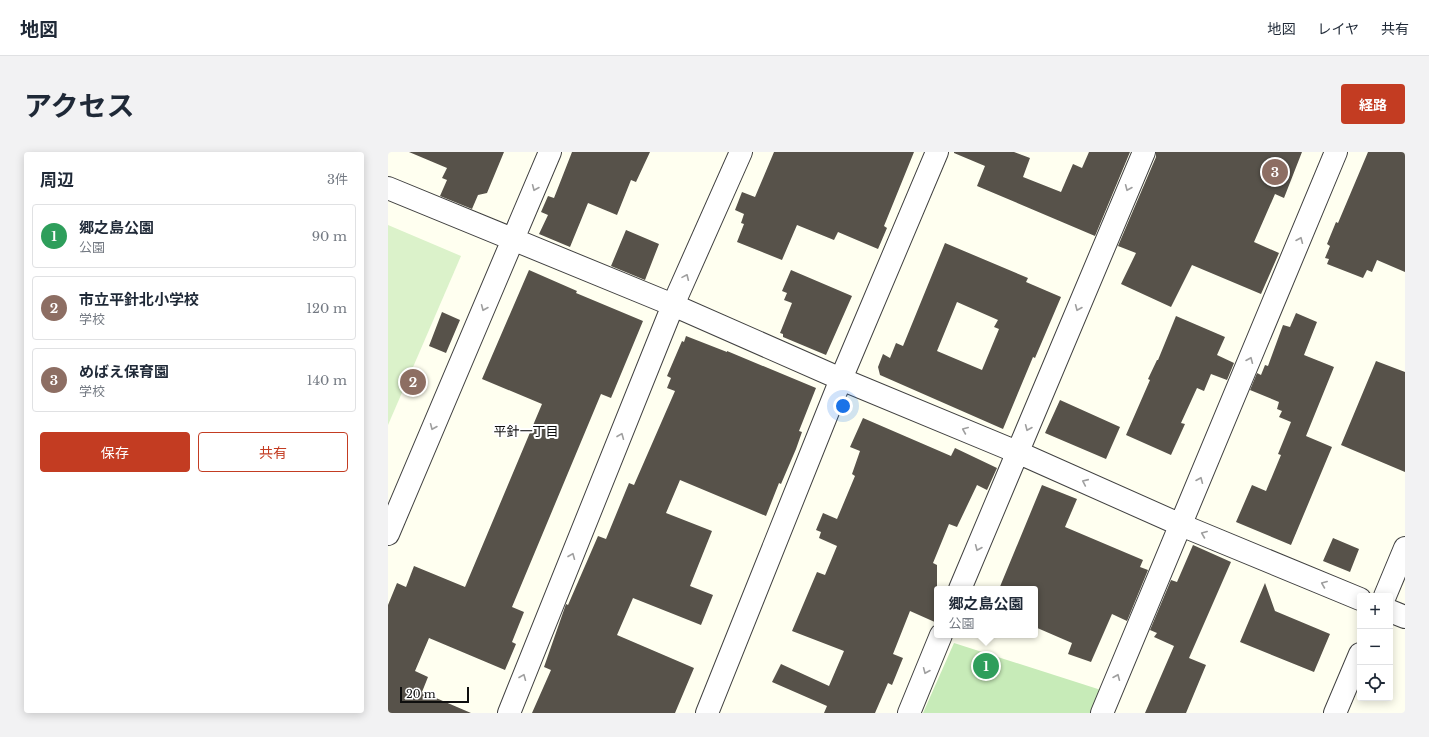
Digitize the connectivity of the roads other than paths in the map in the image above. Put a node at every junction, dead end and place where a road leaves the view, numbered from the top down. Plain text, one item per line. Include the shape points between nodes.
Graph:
1 (550, 152) edge
2 (741, 152) edge
3 (937, 152) edge
4 (1144, 152) edge
5 (1336, 152) edge
6 (388, 188) edge
7 (513, 240) junction
8 (673, 305) junction
9 (841, 379) junction
10 (1017, 452) junction
11 (1181, 525) junction
12 (388, 534) edge
13 (1405, 548) edge
14 (961, 586) edge
15 (1386, 593) edge
16 (1357, 598) edge
17 (1393, 612) edge
18 (1405, 617) edge
19 (940, 638) edge
20 (1357, 661) edge
21 (508, 713) edge
22 (707, 713) edge
23 (909, 713) edge
24 (1102, 713) edge
25 (1335, 713) edge

1 -> 7 street
8 -> 2 street
3 - 9 street
4 -> 10 street
11 -> 5 street
6 - 7 street
7 - 8 street
7 -> 12 street
8 - 9 street
21 -> 8 street
10 -> 9 street
9 - 22 street
11 -> 10 street
10 -> 14 street
16 -> 11 street
24 -> 11 street
13 - 15 street
17 - 18 street
19 -> 23 street
20 - 25 street

